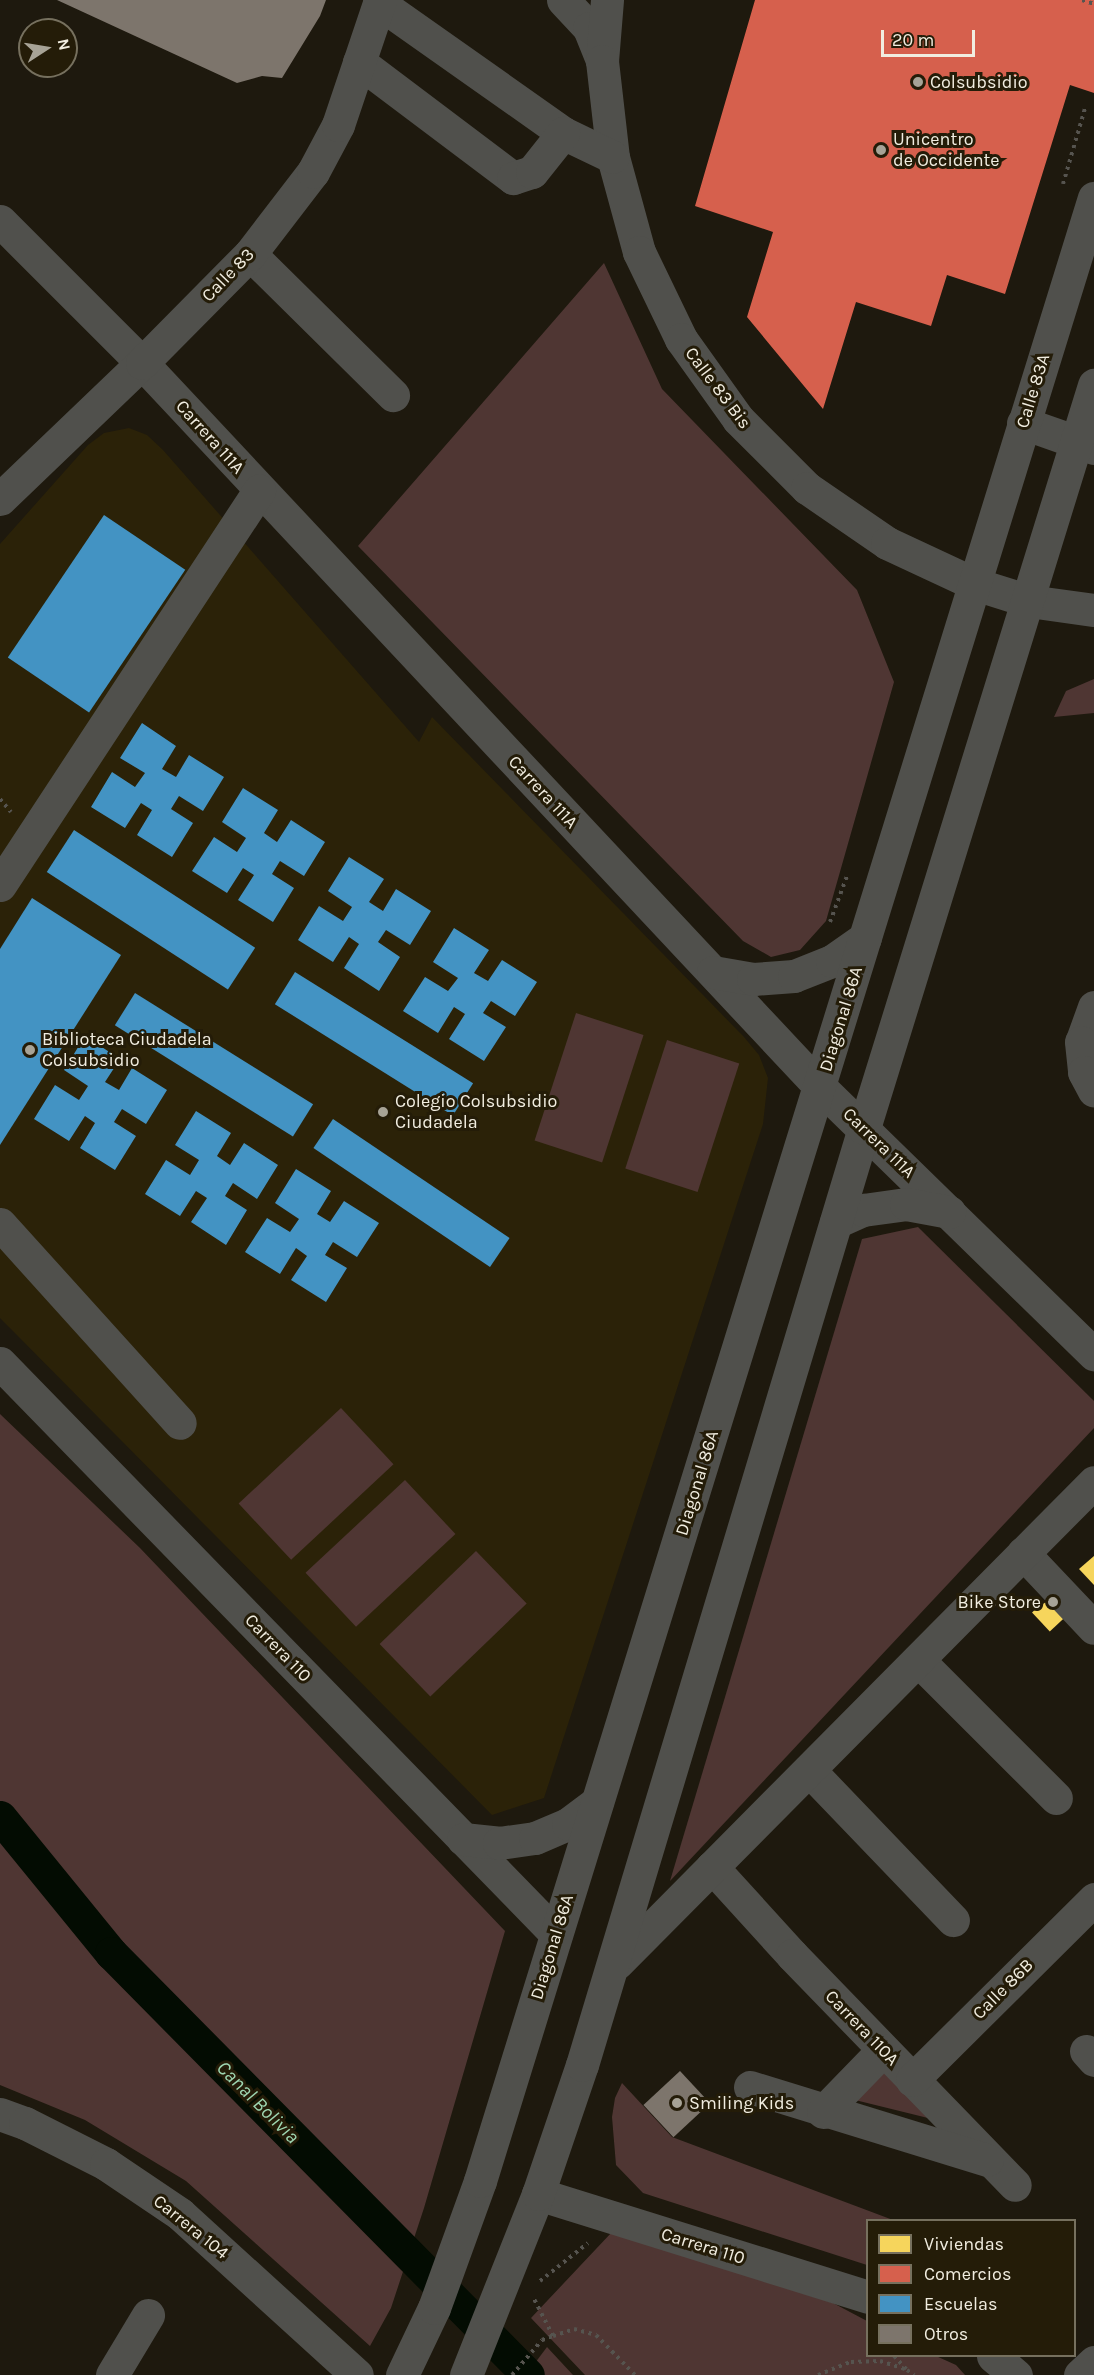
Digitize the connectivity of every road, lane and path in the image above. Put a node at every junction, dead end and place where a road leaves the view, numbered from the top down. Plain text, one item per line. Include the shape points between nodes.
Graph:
1 (563, 0) edge
2 (607, 0) edge
3 (1082, 0) edge
4 (380, 1) edge
5 (1094, 4) edge
6 (602, 61) junction
7 (359, 62) junction
8 (562, 133) junction
9 (613, 157) junction
10 (1094, 198) edge
11 (0, 221) edge
12 (250, 254) junction
13 (142, 363) junction
14 (1094, 385) edge
15 (393, 395) dead end
16 (1023, 423) junction
17 (1085, 445) edge
18 (259, 490) junction
19 (0, 499) edge
20 (975, 584) junction
21 (1029, 601) junction
22 (1094, 610) edge
23 (0, 885) edge
24 (866, 938) junction
25 (713, 972) junction
26 (1094, 1007) edge
27 (820, 1087) junction
28 (1094, 1091) edge
29 (864, 1128) junction
30 (949, 1212) junction
31 (836, 1222) junction
32 (0, 1224) edge
33 (1094, 1354) edge
34 (0, 1363) edge
35 (180, 1423) dead end
36 (1094, 1482) edge
37 (1023, 1553) junction
38 (1094, 1628) edge
39 (918, 1660) junction
40 (809, 1770) junction
41 (1056, 1798) dead end
42 (597, 1802) junction
43 (463, 1839) junction
44 (712, 1867) junction
45 (1094, 1899) edge
46 (953, 1920) dead end
47 (556, 1934) junction
48 (613, 1966) junction
49 (883, 2050) junction
50 (912, 2080) junction
51 (750, 2087) dead end
52 (824, 2112) junction
53 (0, 2114) edge
54 (987, 2160) junction
55 (1015, 2186) dead end
56 (538, 2194) junction
57 (618, 2219) junction
58 (517, 2282) junction
59 (535, 2284) dead end
60 (866, 2297) edge
61 (148, 2315) dead end
62 (553, 2336) junction
63 (896, 2357) edge
64 (995, 2357) edge
65 (1094, 2362) edge
66 (471, 2366) edge
67 (907, 2370) junction
68 (112, 2375) edge
69 (357, 2375) edge
70 (402, 2375) edge
71 (512, 2375) edge
72 (635, 2375) edge
73 (818, 2375) edge
74 (914, 2375) edge
75 (1016, 2375) edge
76 (1080, 2375) edge

1 - 6 street via 589,28
2 - 6 street, Calle 83 Bis
3 - 5 path
4 - 7 street, Calle 83
4 - 8 street
6 - 9 street, Calle 83 Bis
7 - 8 street via 513,178 532,172
7 - 12 street, Calle 83 via 338,125 313,172
8 - 9 street
9 - 20 street, Calle 83 Bis via 644,261 681,339 738,419 807,488 860,525 887,543
10 - 16 street, Calle 83A
11 - 13 street, Carrera 111A
12 - 13 street, Calle 83
12 - 15 street
13 - 18 street, Carrera 111A
13 - 19 street, Calle 83
14 - 17 street
16 - 17 street
16 - 20 street, Calle 83A
17 - 21 street
18 - 23 street
18 - 25 street, Carrera 111A
20 - 21 street, Calle 83 Bis
20 - 24 street, Diagonal 86A
21 - 22 street, Calle 83 Bis
21 - 29 street
24 - 25 street via 832,962 794,975 753,979
24 - 27 street, Diagonal 86A
25 - 27 street, Carrera 111A
26 - 28 street via 1082,1042 1084,1072
27 - 29 street, Carrera 111A
27 - 42 street, Diagonal 86A
29 - 30 street, Carrera 111A
29 - 31 street
30 - 31 street via 906,1204 863,1210
30 - 33 street, Carrera 111A
31 - 48 street
32 - 35 street
34 - 43 street, Carrera 110
36 - 37 street
37 - 38 street
37 - 39 street
39 - 40 street
39 - 41 street
40 - 44 street
40 - 46 street
42 - 43 street via 568,1824 535,1838 499,1843
42 - 47 street, Diagonal 86A
43 - 47 street, Carrera 110
44 - 48 street
44 - 49 street, Carrera 110A
45 - 50 street, Calle 86B
47 - 70 street, Diagonal 86A via 465,2226 434,2308
48 - 56 street
49 - 50 street, Carrera 110A
49 - 52 street
50 - 54 street, Carrera 110A
51 - 52 street
52 - 54 street
53 - 69 street, Carrera 104 via 106,2164 180,2214
54 - 55 street, Carrera 110A
56 - 57 street, Carrera 110
56 - 58 street
57 - 59 path
57 - 60 street, Carrera 110
58 - 62 path
58 - 66 street
61 - 68 street
62 - 71 path via 542,2340
62 - 72 path via 574,2329 596,2335
63 - 67 path
64 - 75 street
65 - 76 street
67 - 73 path via 880,2361 851,2362
67 - 74 path

